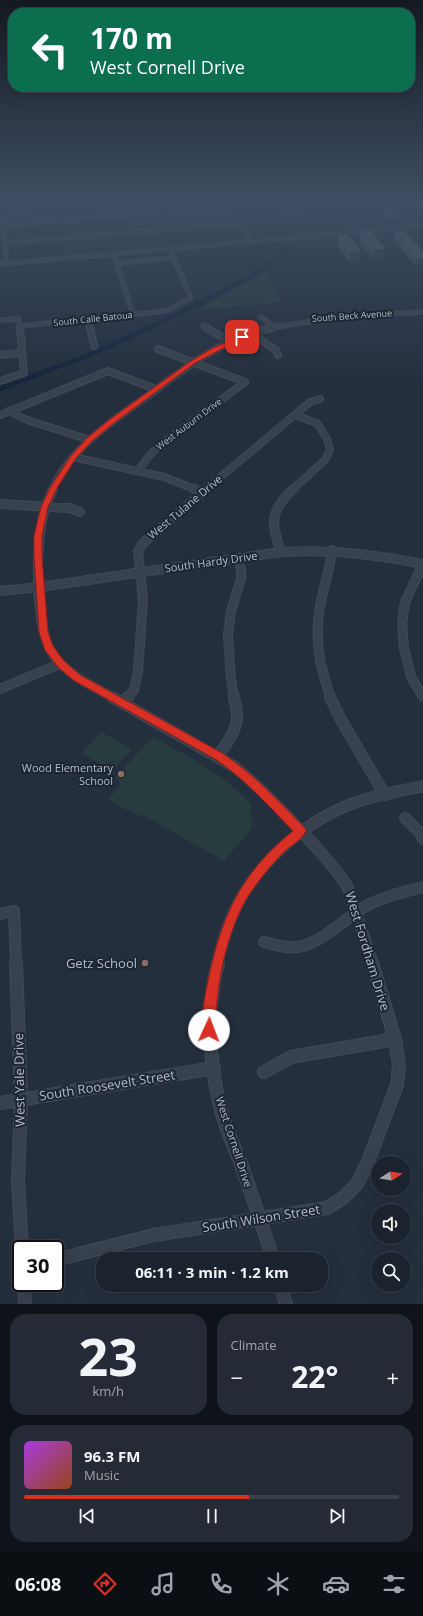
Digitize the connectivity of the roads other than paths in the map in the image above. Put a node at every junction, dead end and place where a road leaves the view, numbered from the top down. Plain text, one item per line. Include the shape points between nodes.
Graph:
1 (19, 262) edge
2 (129, 262) edge
3 (176, 262) edge
4 (7, 263) joint
5 (116, 263) joint
6 (0, 264) edge
7 (423, 312) edge
8 (133, 315) junction
9 (261, 317) dead end
10 (88, 319) junction
11 (0, 320) edge
12 (20, 326) junction
13 (204, 326) dead end
14 (274, 327) junction
15 (252, 334) junction
16 (231, 342) junction
17 (94, 346) dead end
18 (158, 348) dead end
19 (22, 353) junction
20 (0, 355) edge
21 (278, 355) dead end
22 (193, 362) junction
23 (0, 381) edge
24 (156, 389) junction
25 (320, 399) dead end
26 (9, 412) junction
27 (0, 415) edge
28 (295, 415) junction
29 (90, 440) junction
30 (73, 457) junction
31 (138, 471) junction
32 (203, 493) junction
33 (0, 504) edge
34 (44, 507) junction
35 (80, 512) dead end
36 (332, 550) junction
37 (281, 552) junction
38 (238, 558) junction
39 (423, 564) edge
40 (140, 572) junction
41 (40, 587) junction
42 (0, 590) edge
43 (60, 664) junction
44 (0, 689) edge
45 (423, 697) edge
46 (123, 704) junction
47 (218, 756) junction
48 (423, 786) edge
49 (385, 795) junction
50 (405, 818) dead end
51 (301, 831) junction
52 (423, 839) edge
53 (423, 887) edge
54 (357, 912) junction
55 (0, 914) edge
56 (264, 942) dead end
57 (395, 1039) junction
58 (214, 1068) junction
59 (264, 1072) dead end
60 (21, 1099) junction
61 (0, 1103) edge
62 (261, 1219) junction
63 (21, 1240) edge
64 (271, 1252) edge
65 (64, 1258) edge
66 (24, 1292) edge
67 (282, 1292) edge
68 (24, 1304) edge
69 (286, 1304) edge

1 - 4 street
2 - 5 street
3 - 8 street, South Calle Batoua via 191,298 166,311
4 - 6 street
5 - 8 street
7 - 14 street, South Beck Avenue via 345,315
8 - 10 street, South Calle Batoua
9 - 14 street
10 - 12 street, South Calle Batoua
10 - 17 street
11 - 12 street via 19,318
12 - 19 street
13 - 16 street
14 - 15 street, South Beck Avenue
15 - 16 street, South Beck Avenue
15 - 21 street via 276,350
16 - 22 street, South Beck Avenue
18 - 22 street
19 - 20 street
19 - 23 street via 24,373
22 - 24 street
22 - 31 street, West Auburn Drive via 245,382 159,446
24 - 26 street via 108,371
24 - 29 street
25 - 28 street, West Tulane Drive via 310,402
26 - 27 street
26 - 29 street
28 - 32 street, West Tulane Drive
28 - 37 street via 317,423 327,439 330,450 326,460 285,497 276,510 273,529
29 - 30 street
30 - 31 street
30 - 34 street
31 - 32 street via 169,479
32 - 40 street, West Tulane Drive via 142,544 138,552
33 - 34 street
34 - 35 street via 69,508
34 - 41 street via 38,536
36 - 37 street, South Hardy Drive
36 - 39 street, South Hardy Drive via 380,555
36 - 49 street via 331,567 319,617 318,650 321,667 326,687 344,728
37 - 38 street, South Hardy Drive
38 - 40 street, South Hardy Drive
38 - 47 street via 241,579 231,611 228,635 230,680 237,716 230,739
39 - 45 street via 405,602 402,623 404,648 411,677
40 - 41 street, South Hardy Drive
40 - 46 street, West Tulane Drive via 143,600 138,671 134,690
41 - 42 street, South Hardy Drive
41 - 43 street via 44,632 49,647
43 - 44 street
43 - 46 street via 76,677
46 - 47 street
47 - 51 street via 251,780
48 - 49 street, West Cornell Drive
49 - 51 street, West Cornell Drive via 334,811
50 - 52 street
51 - 54 street, West Fordham Drive via 342,877
51 - 58 street, West Cornell Drive via 267,861 238,902 227,927 210,1000 209,1030
53 - 54 street via 386,897
54 - 56 street via 300,947 285,947
54 - 57 street, West Fordham Drive
55 - 60 street, West Yale Drive via 14,911
57 - 59 street via 290,1057
57 - 62 street, South Wilson Street via 399,1064 397,1085 368,1164 357,1184 343,1198 327,1208
58 - 60 street, South Roosevelt Street
58 - 62 street, West Cornell Drive via 219,1103
60 - 61 street, South Roosevelt Street
60 - 63 street, West Yale Drive via 18,1181
62 - 64 street, West Cornell Drive
62 - 65 street, South Wilson Street via 154,1235
66 - 68 street
67 - 69 street

